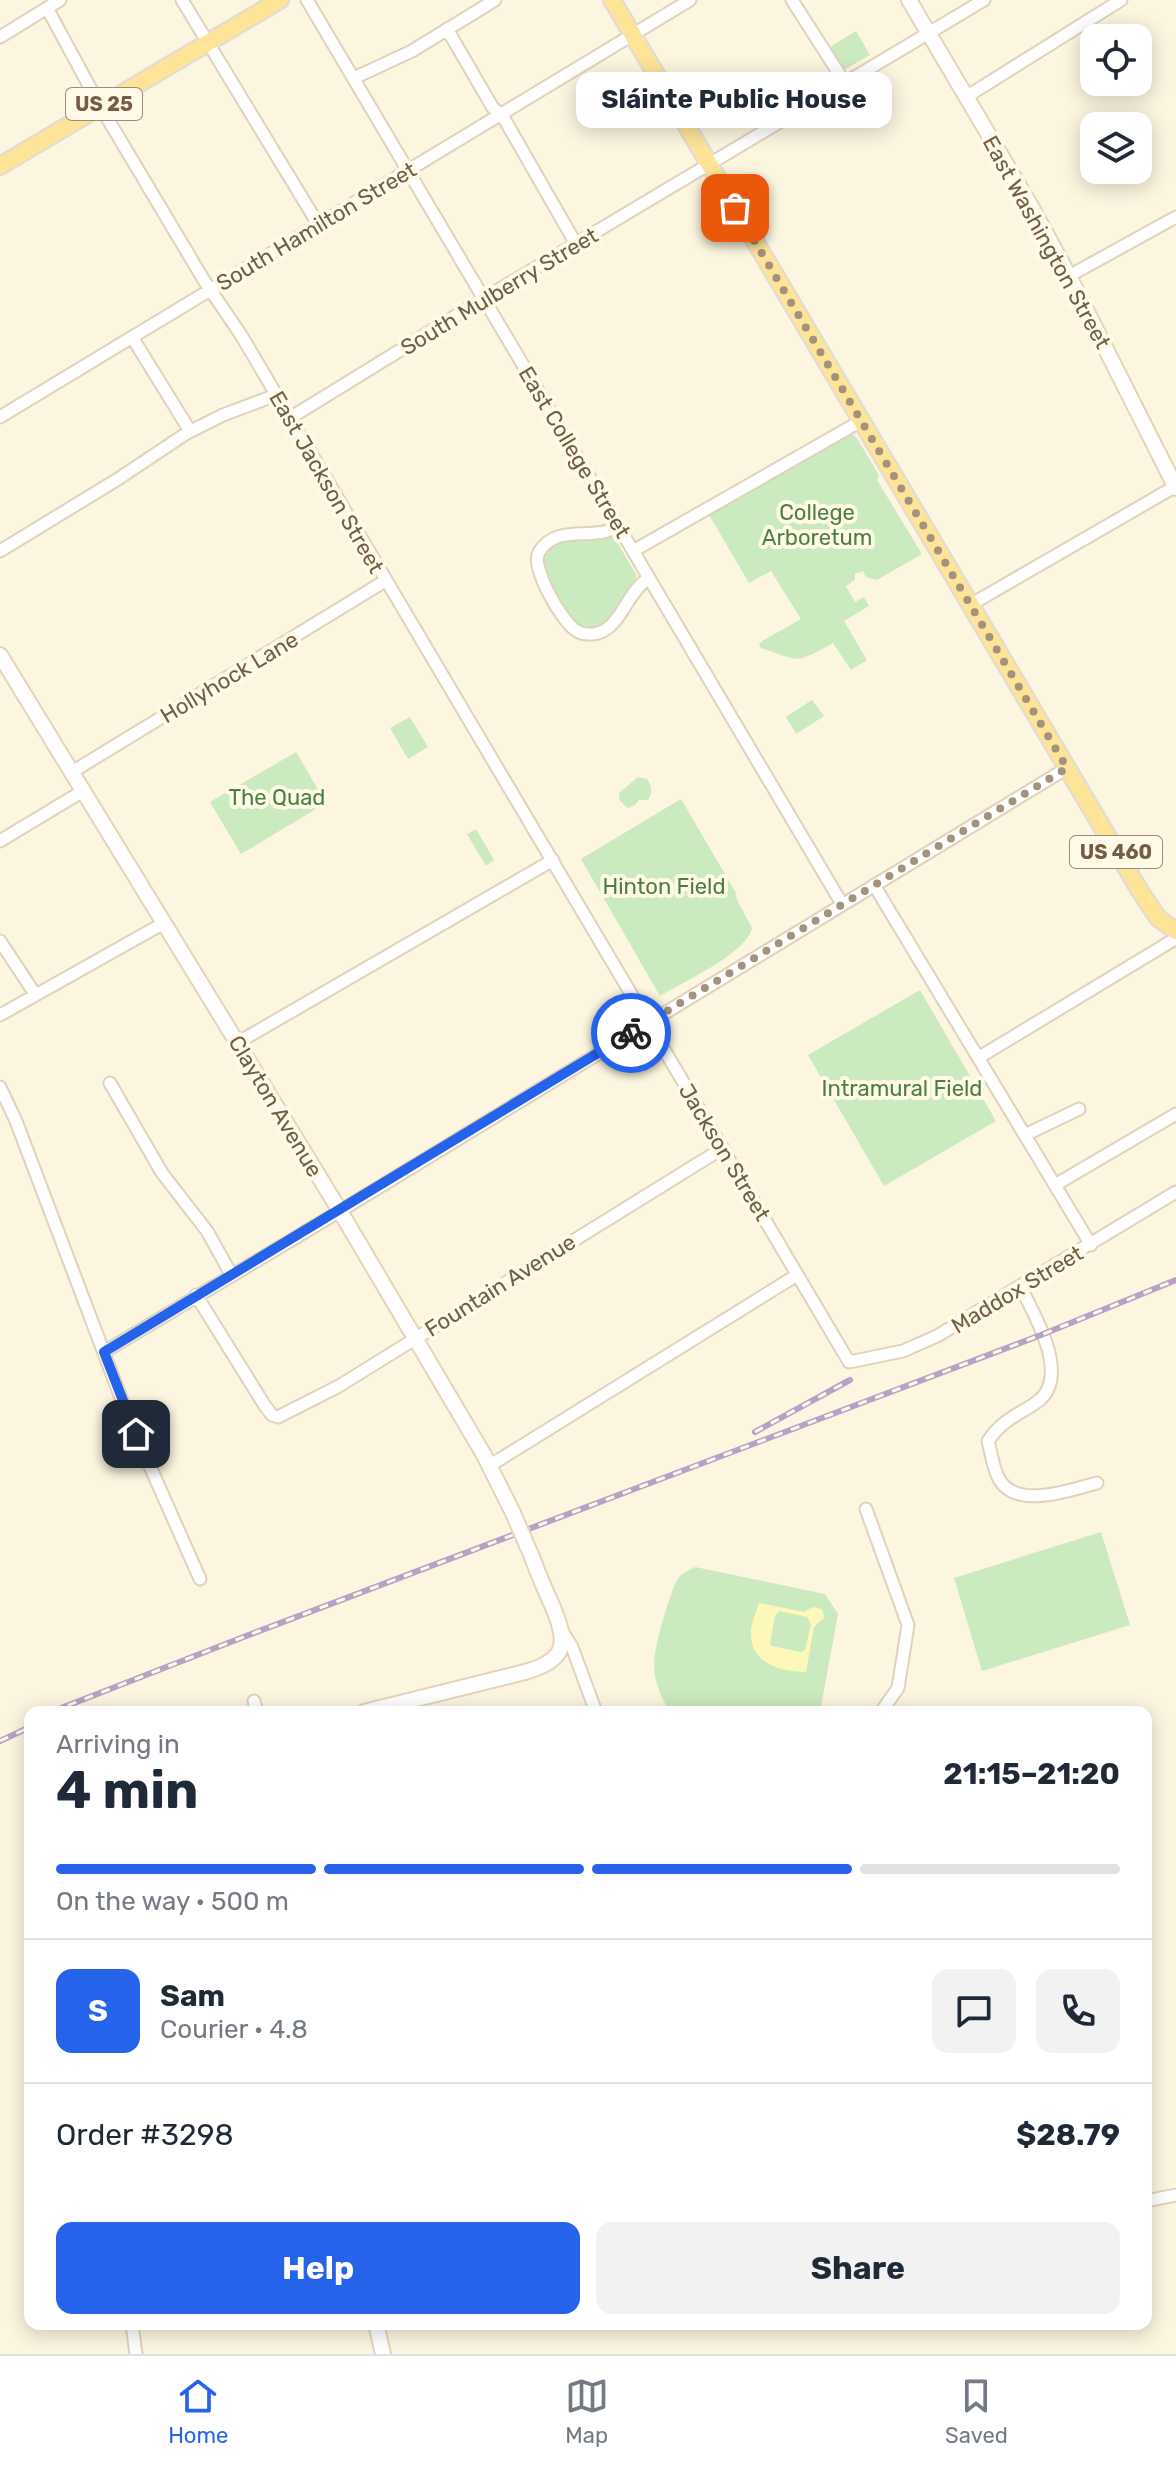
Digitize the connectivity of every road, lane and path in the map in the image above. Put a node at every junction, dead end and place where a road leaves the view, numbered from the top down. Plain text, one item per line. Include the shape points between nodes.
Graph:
1 (60, 0) edge
2 (182, 0) edge
3 (280, 0) edge
4 (307, 0) edge
5 (495, 0) edge
6 (612, 0) edge
7 (690, 0) edge
8 (792, 0) edge
9 (909, 0) edge
10 (984, 0) edge
11 (1121, 0) edge
12 (47, 8) junction
13 (447, 29) junction
14 (928, 33) junction
15 (633, 36) junction
16 (0, 37) edge
17 (208, 42) junction
18 (354, 78) junction
19 (845, 83) junction
20 (966, 97) junction
21 (100, 106) junction
22 (502, 115) junction
23 (708, 164) junction
24 (0, 166) edge
25 (409, 170) junction
26 (1176, 217) edge
27 (318, 224) junction
28 (576, 244) junction
29 (1069, 276) junction
30 (211, 289) junction
31 (485, 298) junction
32 (132, 337) junction
33 (276, 395) junction
34 (0, 417) edge
35 (290, 418) junction
36 (861, 421) junction
37 (190, 431) junction
38 (1176, 486) edge
39 (618, 525) junction
40 (0, 551) edge
41 (633, 551) junction
42 (649, 578) junction
43 (385, 581) junction
44 (970, 605) junction
45 (0, 655) edge
46 (1067, 768) junction
47 (72, 772) junction
48 (83, 791) junction
49 (0, 841) edge
50 (553, 860) junction
51 (874, 885) junction
52 (842, 904) junction
53 (164, 923) junction
54 (1175, 936) edge
55 (0, 941) edge
56 (35, 994) junction
57 (0, 1015) edge
58 (648, 1022) junction
59 (237, 1043) junction
60 (978, 1058) junction
61 (110, 1083) dead end
62 (0, 1087) edge
63 (1079, 1109) dead end
64 (1176, 1114) edge
65 (1025, 1135) junction
66 (723, 1148) junction
67 (1055, 1185) junction
68 (1176, 1192) edge
69 (340, 1211) junction
70 (1091, 1245) junction
71 (231, 1274) junction
72 (797, 1275) junction
73 (1020, 1286) junction
74 (196, 1295) junction
75 (413, 1338) junction
76 (104, 1352) junction
77 (849, 1362) joint
78 (489, 1466) junction
79 (1097, 1483) dead end
80 (866, 1509) dead end
81 (200, 1579) dead end
82 (562, 1630) junction
83 (388, 1706) edge
84 (594, 1706) edge
85 (885, 1706) edge
86 (1176, 2195) edge
87 (1152, 2200) edge
88 (133, 2330) edge
89 (377, 2330) edge
90 (136, 2354) edge
91 (383, 2354) edge

1 - 12 street
2 - 17 street
3 - 17 main road, US 25
4 - 18 street, East College Street
5 - 13 street
6 - 15 main road, US 460
7 - 15 street, South Hamilton Street
8 - 19 street
9 - 14 street, East Washington Street
10 - 14 street, South Mulberry Street
11 - 20 street
12 - 16 street
12 - 21 street, East Jackson Street
13 - 18 street
13 - 22 street
14 - 19 street, South Mulberry Street
14 - 20 street, East Washington Street
15 - 22 street, South Hamilton Street
15 - 23 main road, US 460
17 - 21 main road, US 25
17 - 27 street
18 - 25 street, East College Street
19 - 23 street, South Mulberry Street
20 - 29 street, East Washington Street
21 - 24 main road, US 25
21 - 30 street, East Jackson Street
22 - 25 street, South Hamilton Street
22 - 28 street
23 - 28 street, South Mulberry Street
23 - 36 main road, US 460
25 - 27 street, South Hamilton Street
25 - 31 street, East College Street
26 - 29 street
27 - 30 street, South Hamilton Street
28 - 31 street, South Mulberry Street
29 - 38 street, East Washington Street
30 - 32 street, South Hamilton Street
30 - 33 street, East Jackson Street
31 - 35 street, South Mulberry Street
31 - 39 street, East College Street
32 - 34 street, South Hamilton Street
32 - 37 street
33 - 35 street, East Jackson Street
33 - 37 street
35 - 43 street, East Jackson Street
36 - 41 street
36 - 44 main road, US 460
37 - 40 street
38 - 44 street
39 - 41 street, East College Street
39 - 42 street via 607,532 558,536 537,555 541,579 568,623 589,634 610,626 638,585
41 - 42 street, East College Street
42 - 52 street, East College Street
43 - 47 street, Hollyhock Lane
43 - 50 street, East Jackson Street
44 - 46 main road, US 460
45 - 47 street, Clayton Avenue
46 - 51 street
46 - 54 main road, US 460 via 1140,891
47 - 48 street, Clayton Avenue
48 - 49 street
48 - 53 street, Clayton Avenue
50 - 58 street, Jackson Street
50 - 59 street
51 - 52 street
51 - 60 street
52 - 58 street
53 - 56 street
53 - 59 street, Clayton Avenue
54 - 60 street
55 - 56 street
56 - 57 street
58 - 66 street, Jackson Street
58 - 69 street
59 - 69 street, Clayton Avenue
60 - 65 street
61 - 71 street via 162,1173 207,1231
62 - 76 street
63 - 65 street
64 - 67 street
65 - 67 street
66 - 72 street, Jackson Street
66 - 75 street, Fountain Avenue
67 - 70 street
68 - 70 street, Maddox Street
69 - 71 street
69 - 75 street, Clayton Avenue
70 - 73 street, Maddox Street
71 - 74 street
72 - 77 street, Jackson Street
72 - 78 street
73 - 77 street, Maddox Street via 937,1336 903,1351
73 - 79 street via 1046,1339 1052,1372 1048,1392 998,1426 988,1441 999,1479 1011,1491 1032,1497
74 - 75 street, Fountain Avenue via 275,1416 339,1386
74 - 76 street
75 - 78 street, Clayton Avenue
76 - 81 street
78 - 82 street, Clayton Avenue, bridge
80 - 85 street via 908,1625 898,1688
82 - 83 street via 557,1656 545,1666
82 - 84 street
86 - 87 street
88 - 90 street
89 - 91 street

